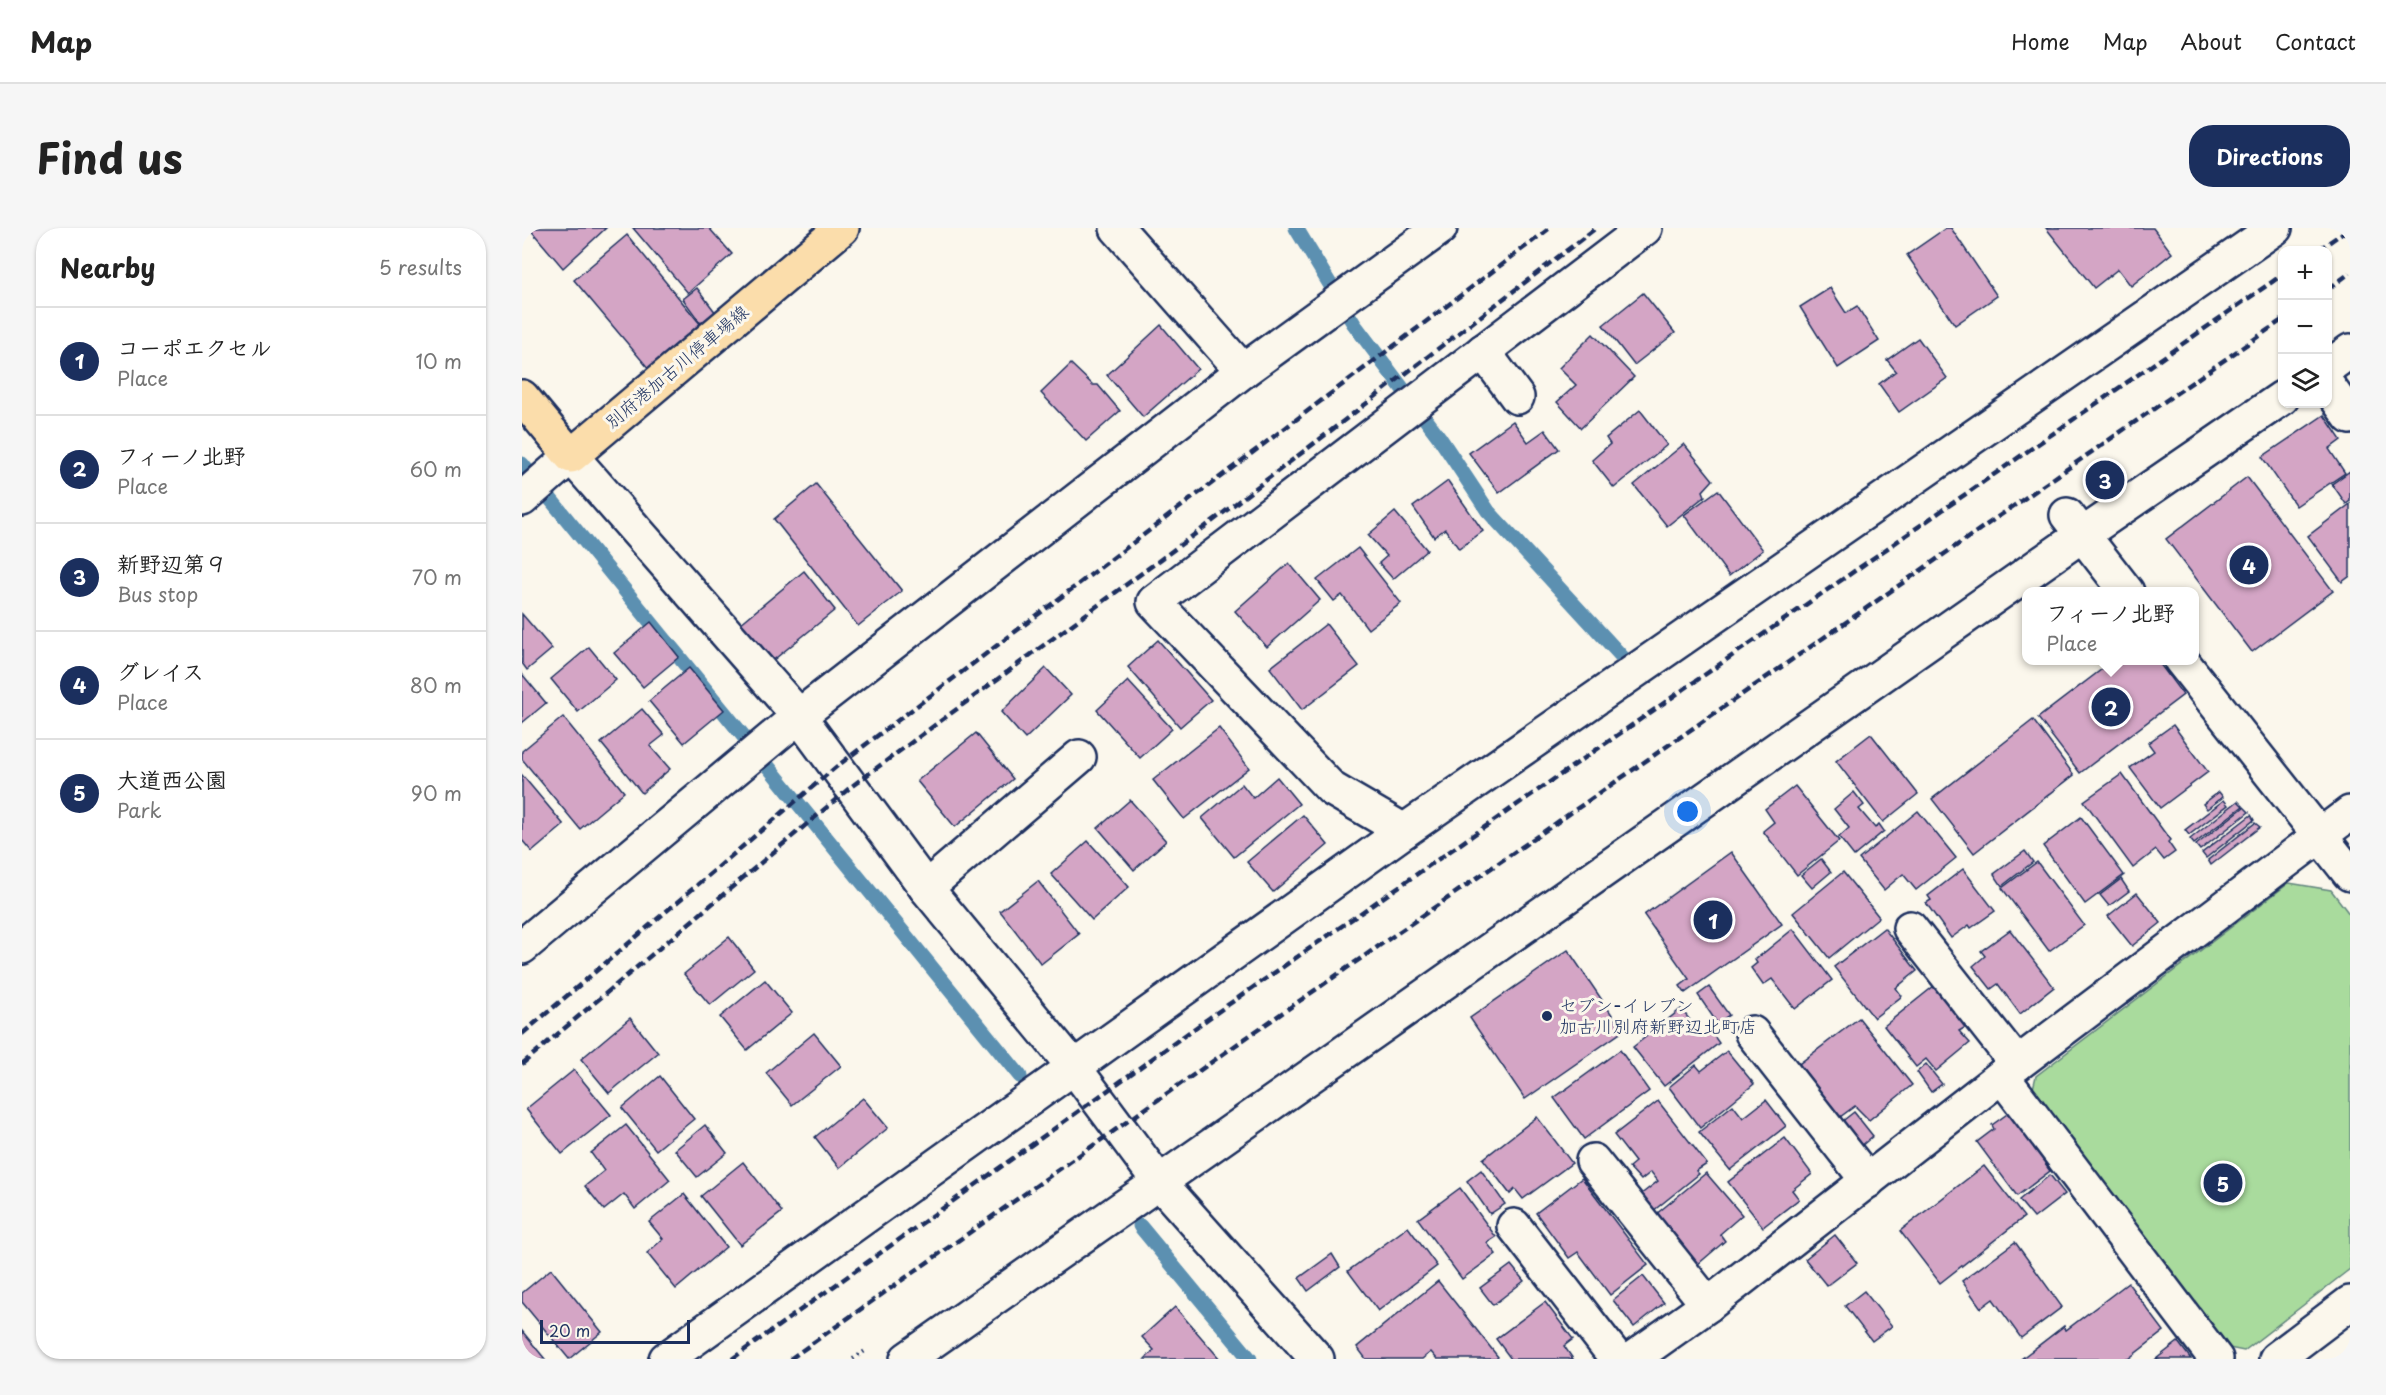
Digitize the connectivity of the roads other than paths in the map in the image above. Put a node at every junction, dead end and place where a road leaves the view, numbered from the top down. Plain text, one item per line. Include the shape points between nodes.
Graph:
1 (842, 228) edge
2 (1117, 228) edge
3 (1440, 228) edge
4 (1645, 228) edge
5 (2275, 228) edge
6 (1483, 351) junction
7 (2350, 351) edge
8 (2332, 364) edge
9 (1243, 371) junction
10 (2332, 392) edge
11 (522, 397) edge
12 (1517, 397) dead end
13 (2278, 401) edge
14 (2350, 417) edge
15 (567, 459) junction
16 (522, 499) edge
17 (2074, 525) junction
18 (2124, 587) edge
19 (2185, 665) edge
20 (799, 716) junction
21 (1079, 757) dead end
22 (2350, 813) edge
23 (1404, 831) junction
24 (2320, 836) junction
25 (2350, 874) edge
26 (926, 888) junction
27 (1910, 928) dead end
28 (522, 946) edge
29 (1752, 1033) dead end
30 (1073, 1066) junction
31 (2010, 1070) junction
32 (1593, 1161) dead end
33 (1868, 1181) junction
34 (1160, 1183) junction
35 (1514, 1226) dead end
36 (2350, 1303) edge
37 (1708, 1305) junction
38 (666, 1359) edge
39 (907, 1359) edge
40 (1317, 1359) edge
41 (1617, 1359) edge
42 (1632, 1359) edge
43 (2216, 1359) edge
44 (2276, 1359) edge

1 - 15 main road, 別府港加古川停車場線
2 - 9 street
3 - 9 street
4 - 6 street
5 - 23 street
6 - 12 street
6 - 23 street via 1154,602 1332,789
7 - 8 street
9 - 20 street
10 - 14 street
11 - 15 main road
13 - 17 street
15 - 16 street
15 - 20 street
17 - 18 street
17 - 34 street
19 - 24 street
20 - 26 street
20 - 28 street
21 - 26 street
22 - 24 street
23 - 30 street
24 - 25 street
24 - 31 street
26 - 30 street
27 - 31 street
29 - 33 street
30 - 34 street
30 - 38 street
31 - 33 street
31 - 43 street
32 - 37 street
33 - 37 street
34 - 39 street
34 - 40 street
35 - 41 street
36 - 44 street
37 - 42 street

